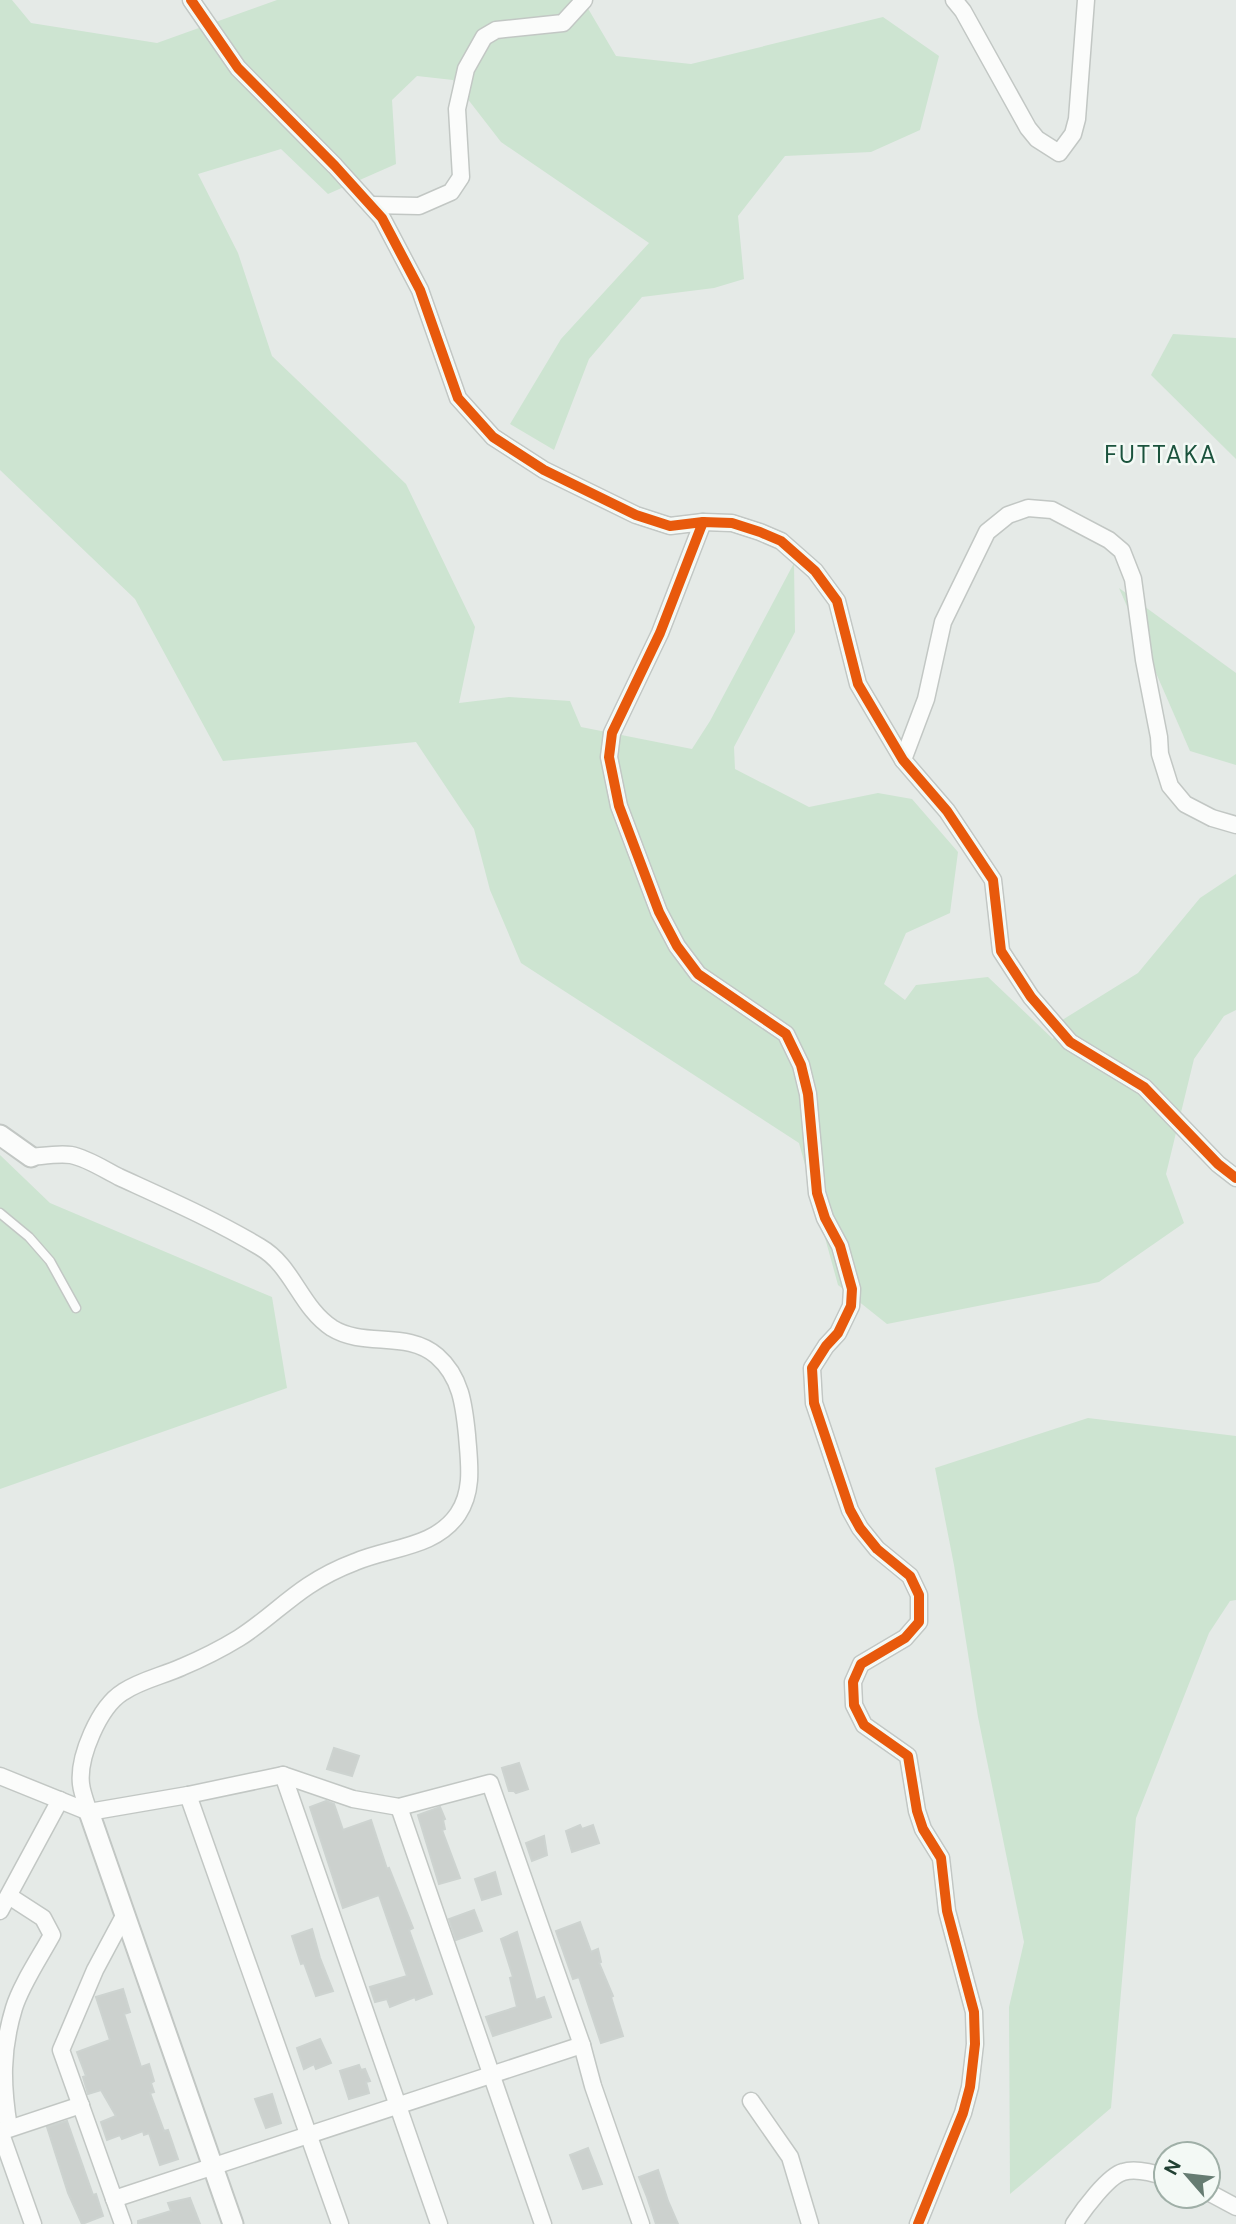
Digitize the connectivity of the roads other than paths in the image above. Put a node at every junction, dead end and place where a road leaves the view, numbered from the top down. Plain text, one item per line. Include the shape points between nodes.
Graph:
1 (191, 0) edge
2 (584, 0) edge
3 (954, 0) edge
4 (1086, 0) edge
5 (371, 205) junction
6 (703, 522) junction
7 (903, 760) junction
8 (1236, 825) edge
9 (0, 1135) edge
10 (31, 1157) joint
11 (1236, 1178) edge
12 (0, 1213) edge
13 (76, 1308) dead end
14 (283, 1775) junction
15 (3, 1783) edge
16 (188, 1795) junction
17 (60, 1800) junction
18 (399, 1807) junction
19 (89, 1812) junction
20 (9, 1896) junction
21 (0, 1912) edge
22 (125, 1914) junction
23 (582, 2045) junction
24 (491, 2074) junction
25 (751, 2101) dead end
26 (81, 2105) junction
27 (397, 2106) junction
28 (3, 2131) edge
29 (309, 2136) junction
30 (213, 2167) junction
31 (1152, 2173) edge
32 (114, 2199) junction
33 (33, 2224) edge
34 (123, 2224) edge
35 (233, 2224) edge
36 (341, 2224) edge
37 (439, 2224) edge
38 (543, 2224) edge
39 (641, 2224) edge
40 (810, 2224) edge
41 (918, 2224) edge
42 (1074, 2224) edge

1 - 5 street via 238,68
2 - 5 street via 563,23 496,30 484,37 466,69 457,109 461,177 451,192 419,206
3 - 4 street via 1028,128 1059,153 1077,119
5 - 6 street via 420,290 458,398 493,437 544,470 636,515 670,526
6 - 7 street via 732,523 781,541 815,571 837,601 858,684
6 - 41 street via 660,633 612,733 609,757 619,806 659,912 677,946 698,974 786,1034 801,1065 817,1193 852,1289 851,1307 838,1334 812,1368 814,1403 850,1510 877,1549 910,1576 919,1595 919,1622 905,1638 861,1664 853,1682 854,1705 864,1725 908,1756 923,1829 942,1858 947,1911 974,2012 970,2087
7 - 8 street via 926,699 943,622 987,532 1008,514 1028,508 1052,510 1122,551 1133,579 1160,754 1170,786 1185,804
7 - 11 street via 947,811 993,880 1001,951 1031,997 1070,1042 1144,1087
9 - 10 street
10 - 19 street via 72,1155 262,1248 284,1266 303,1299 335,1330 429,1349 459,1385 470,1468 465,1502 445,1529 332,1572 240,1637 120,1693 86,1745 81,1783
12 - 13 lane via 50,1261
14 - 16 street
14 - 18 street via 353,1800
14 - 27 street
15 - 17 street
16 - 19 street
16 - 29 street
17 - 19 street
17 - 20 street
18 - 23 street via 489,1783
18 - 24 street
19 - 22 street
20 - 21 street
20 - 28 street via 43,1919 52,1935 14,2006 4,2052
22 - 26 street via 61,2050
22 - 30 street
23 - 24 street
23 - 39 street
24 - 27 street
24 - 38 street
25 - 40 street via 790,2157
26 - 28 street
26 - 32 street
27 - 29 street
27 - 37 street
28 - 33 street
29 - 30 street
29 - 36 street
30 - 32 street
30 - 35 street
31 - 42 street via 1115,2175
32 - 34 street

